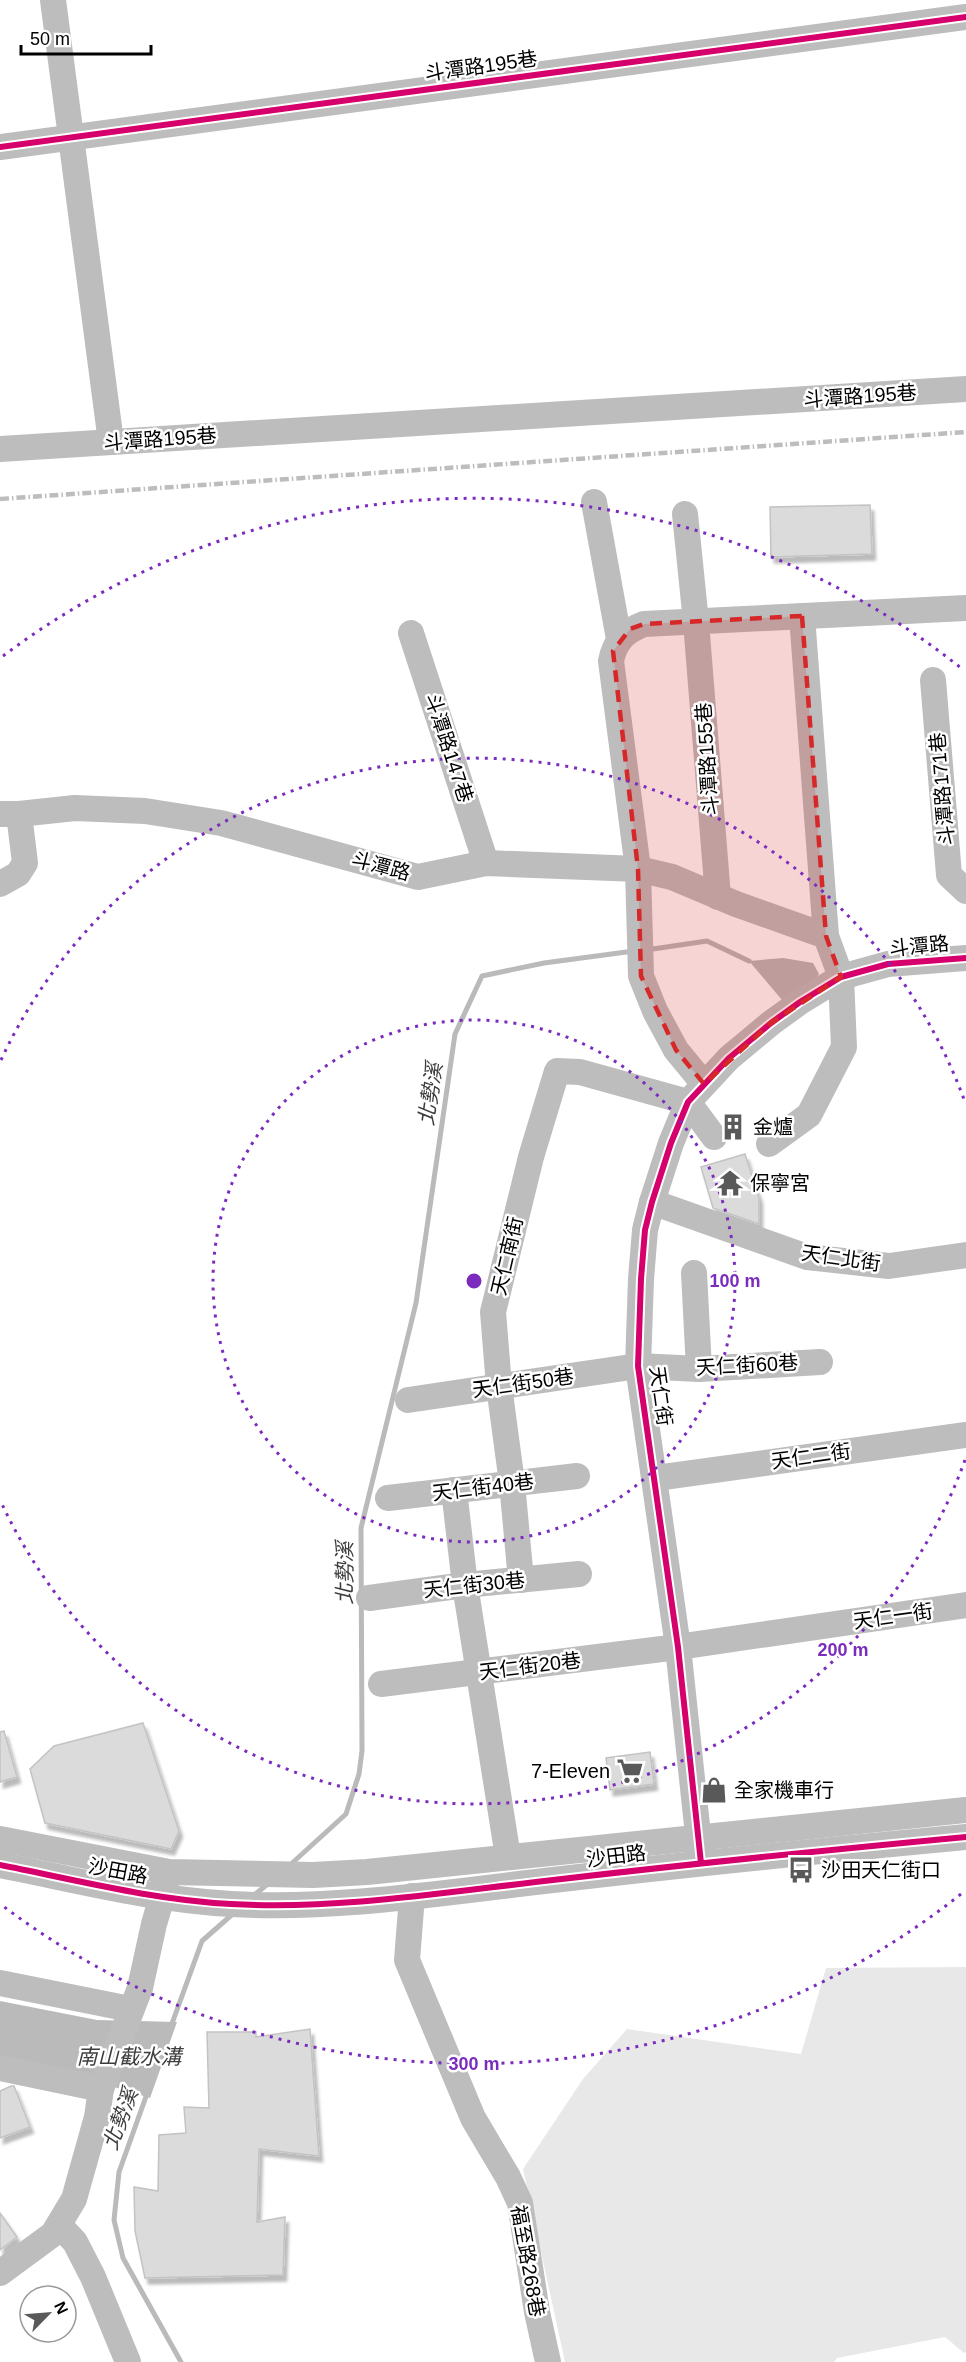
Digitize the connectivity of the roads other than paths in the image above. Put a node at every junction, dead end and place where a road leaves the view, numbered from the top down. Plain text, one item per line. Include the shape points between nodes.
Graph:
1 (53, 0) edge
2 (966, 17) edge
3 (73, 138) junction
4 (0, 147) edge
5 (966, 389) edge
6 (111, 442) junction
7 (0, 449) edge
8 (594, 502) dead end
9 (685, 514) dead end
10 (966, 608) edge
11 (802, 616) junction
12 (696, 622) junction
13 (411, 633) dead end
14 (619, 639) junction
15 (933, 680) dead end
16 (9, 814) edge
17 (486, 863) junction
18 (638, 869) junction
19 (0, 885) edge
20 (966, 891) edge
21 (718, 897) junction
22 (826, 936) junction
23 (966, 958) edge
24 (841, 977) junction
25 (696, 1093) junction
26 (714, 1137) dead end
27 (769, 1144) dead end
28 (652, 1202) junction
29 (966, 1255) edge
30 (694, 1273) dead end
31 (820, 1362) dead end
32 (639, 1366) junction
33 (699, 1369) junction
34 (499, 1386) junction
35 (408, 1400) dead end
36 (966, 1435) edge
37 (577, 1476) dead end
38 (656, 1478) junction
39 (512, 1483) junction
40 (454, 1490) junction
41 (388, 1498) dead end
42 (579, 1574) dead end
43 (521, 1580) junction
44 (465, 1585) junction
45 (369, 1598) dead end
46 (966, 1605) edge
47 (678, 1647) junction
48 (480, 1673) junction
49 (381, 1684) dead end
50 (966, 1810) edge
51 (966, 1837) edge
52 (0, 1839) edge
53 (699, 1851) junction
54 (508, 1857) junction
55 (0, 1865) edge
56 (169, 1872) junction
57 (412, 1896) junction
58 (162, 1897) junction
59 (0, 1983) edge
60 (130, 2009) junction
61 (0, 2068) edge
62 (101, 2089) junction
63 (60, 2226) junction
64 (0, 2273) edge
65 (128, 2362) edge
66 (548, 2362) edge

1 - 3 street
2 - 3 street, 斗潭路195巷
3 - 4 street, 斗潭路195巷
3 - 6 street
5 - 6 street, 斗潭路195巷
6 - 7 street, 斗潭路195巷
8 - 14 street
9 - 12 street, 斗潭路155巷
10 - 11 street
11 - 12 street
11 - 22 street
12 - 14 street via 644,624
12 - 21 street, 斗潭路155巷
13 - 17 street, 斗潭路147巷
14 - 18 street via 612,661
15 - 20 street, 斗潭路171巷 via 949,875
16 - 17 street, 斗潭路 via 75,808 145,811 221,824 418,877
16 - 19 street via 25,863 18,874
17 - 18 street, 斗潭路
18 - 21 street, 斗潭路 via 672,877
18 - 25 street via 641,976
21 - 22 street, 斗潭路
22 - 24 street
23 - 24 street, 斗潭路 via 888,964
24 - 25 street, 天仁街 via 771,1023 729,1058
24 - 27 street via 844,1047 809,1115
25 - 26 street
25 - 28 street, 天仁街 via 671,1143
25 - 34 street, 天仁南街 via 557,1071 531,1157 494,1312
28 - 29 street, 天仁北街 via 807,1257 889,1266
28 - 32 street, 天仁街 via 641,1279
30 - 33 street
31 - 33 street, 天仁街60巷
32 - 33 street, 天仁街60巷
32 - 34 street, 天仁街50巷
32 - 38 street, 天仁街
34 - 35 street, 天仁街50巷
34 - 39 street, 天仁南街
36 - 38 street, 天仁二街
37 - 39 street, 天仁街40巷
38 - 47 street, 天仁街
39 - 40 street, 天仁街40巷
39 - 43 street, 天仁南街
40 - 41 street, 天仁街40巷
40 - 44 street
42 - 43 street, 天仁街30巷
43 - 44 street, 天仁街30巷
44 - 45 street, 天仁街30巷
44 - 48 street
46 - 47 street, 天仁一街
47 - 48 street, 天仁街20巷
47 - 53 street, 天仁街
48 - 49 street, 天仁街20巷
48 - 54 street
50 - 53 street, 沙田路
51 - 53 street, 沙田路
52 - 56 street, 沙田路
53 - 54 street, 沙田路
53 - 57 street, 沙田路
54 - 56 street, 沙田路 via 313,1875
55 - 58 street, 沙田路
56 - 58 street
57 - 58 street, 沙田路 via 270,1905
57 - 66 street, 福至路268巷 via 406,1960 473,2118 520,2203
58 - 60 street via 140,1988
59 - 60 street
60 - 62 street
61 - 62 street
62 - 63 street via 98,2117 74,2199
63 - 64 street
63 - 65 street via 75,2242 93,2277

